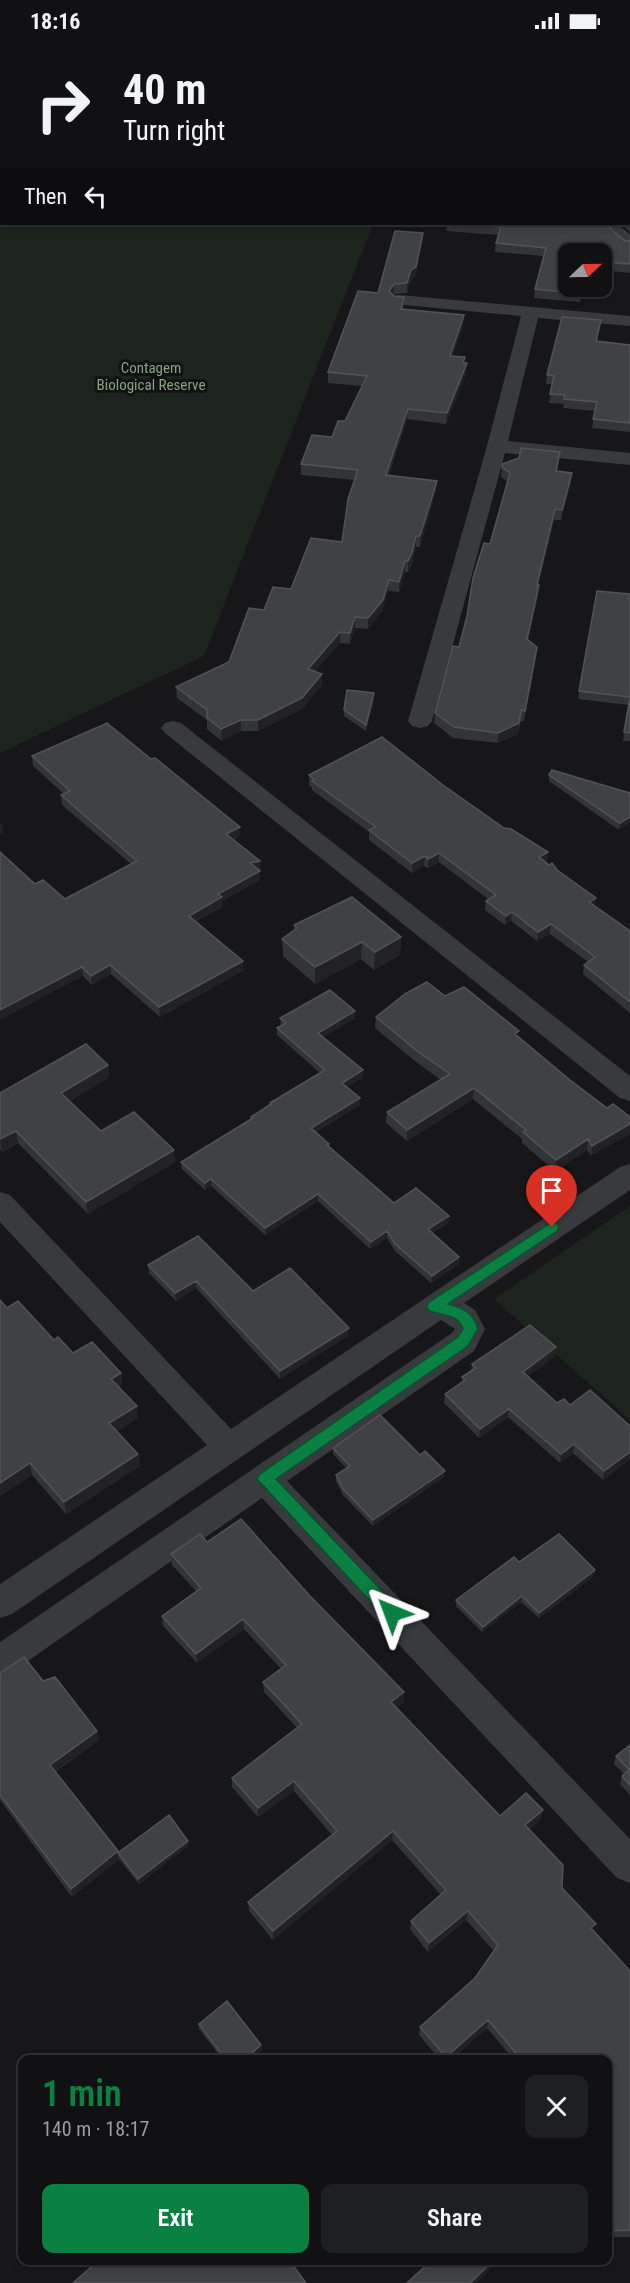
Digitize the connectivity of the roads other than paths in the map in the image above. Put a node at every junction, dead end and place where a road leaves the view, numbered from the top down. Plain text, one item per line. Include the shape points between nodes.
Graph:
1 (608, 225) edge
2 (630, 243) edge
3 (400, 300) edge
4 (531, 312) junction
5 (630, 321) edge
6 (497, 446) junction
7 (630, 459) edge
8 (420, 721) dead end
9 (173, 728) dead end
10 (630, 1091) edge
11 (630, 1174) edge
12 (0, 1203) edge
13 (434, 1306) junction
14 (228, 1447) junction
15 (265, 1479) junction
16 (0, 1603) edge
17 (0, 1661) edge
18 (630, 1865) edge

1 - 2 street
3 - 4 street
4 - 5 street
4 - 6 street
6 - 7 street
6 - 8 street
9 - 10 street
11 - 13 street
12 - 14 street
13 - 14 street
13 - 15 street via 459,1313 468,1320 470,1329 463,1342
14 - 16 street
15 - 17 street
15 - 18 street

